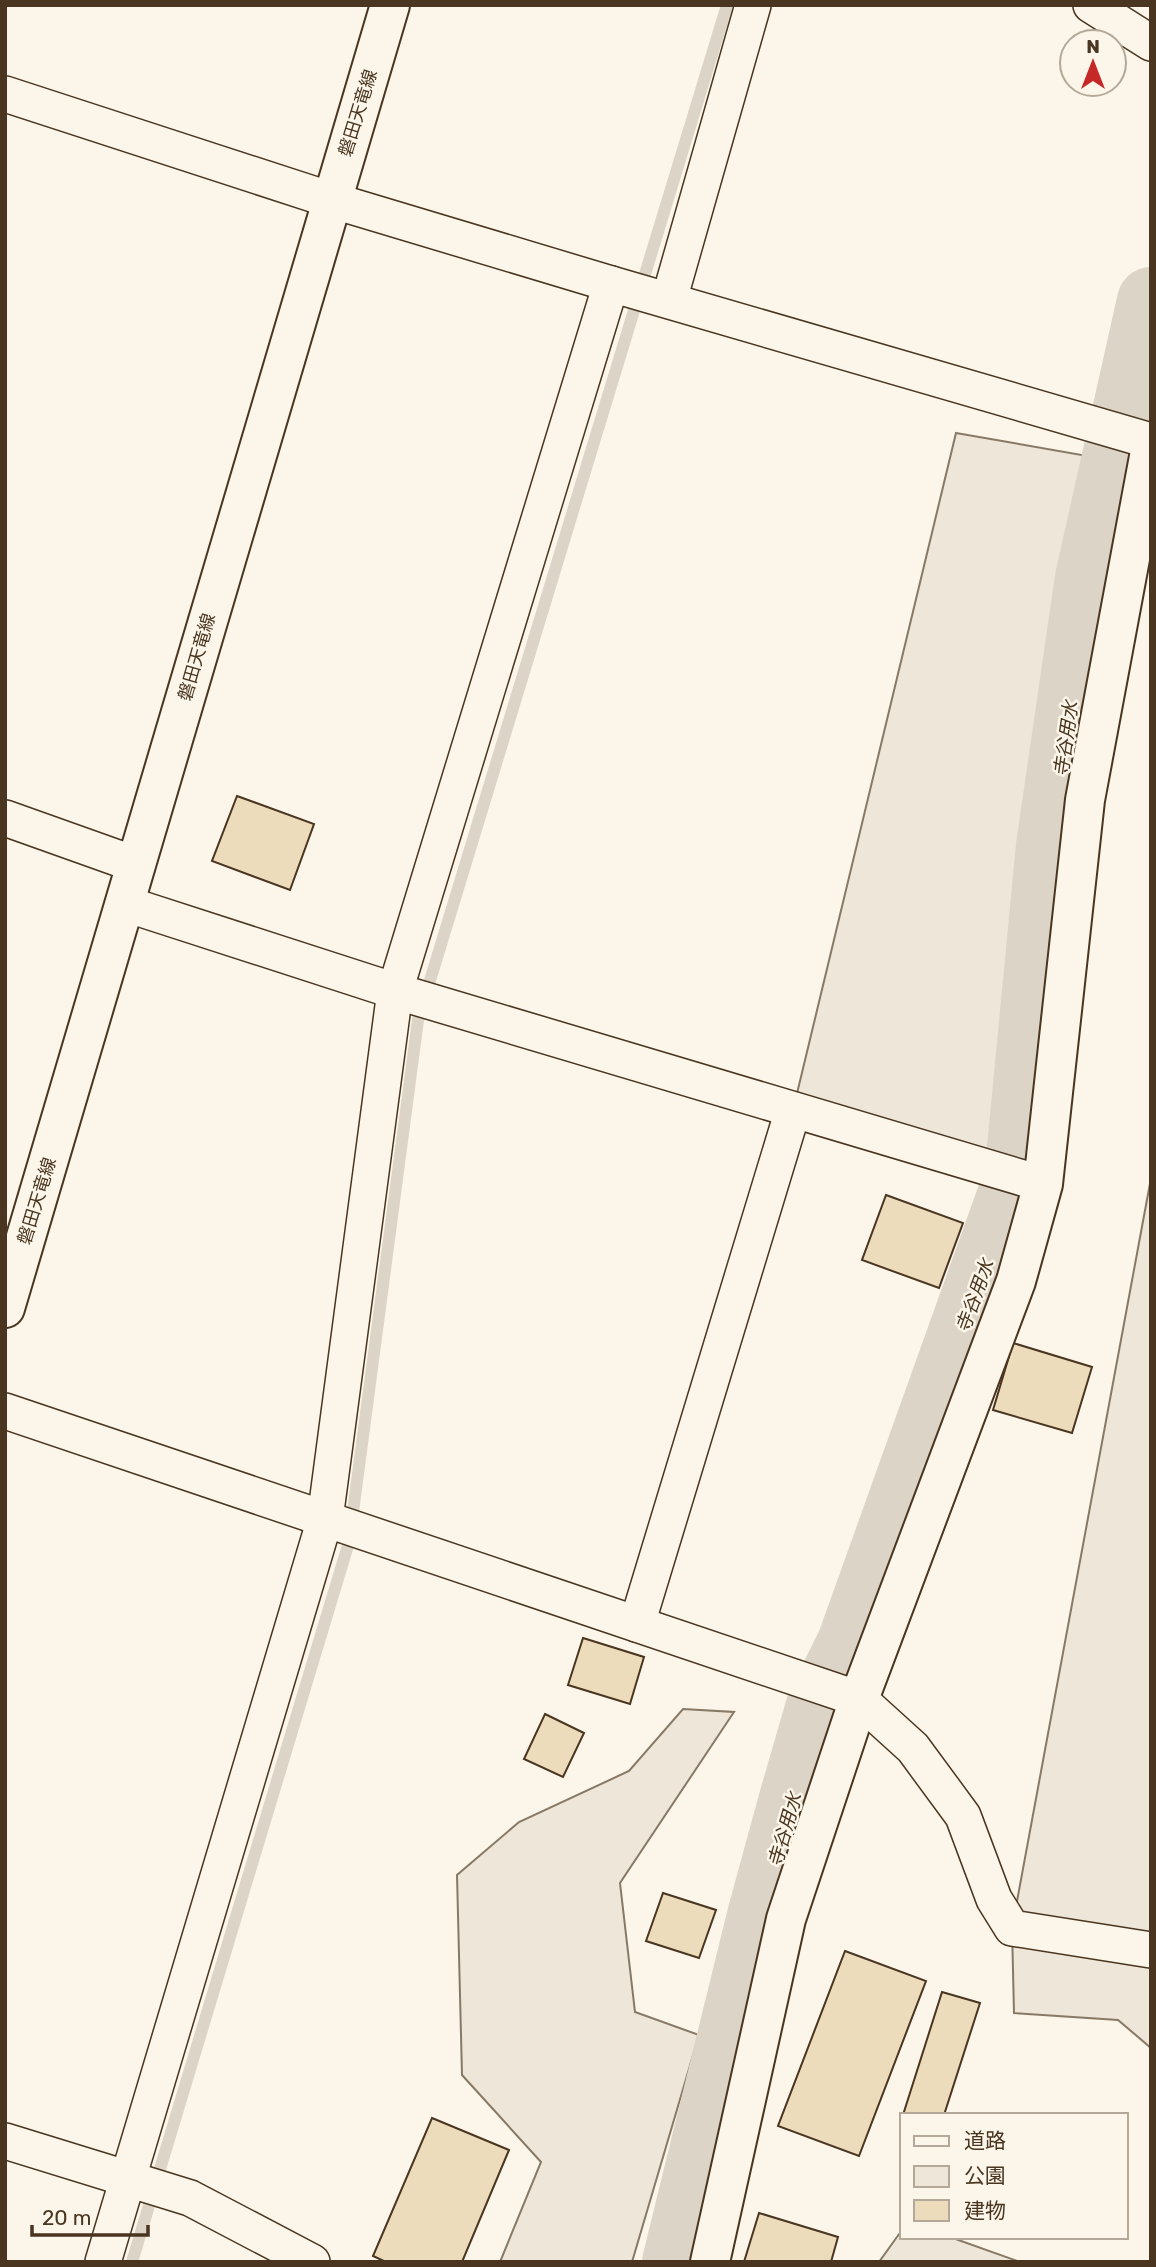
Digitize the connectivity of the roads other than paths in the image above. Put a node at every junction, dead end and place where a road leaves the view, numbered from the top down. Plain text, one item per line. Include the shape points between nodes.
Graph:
1 (390, 5) edge
2 (753, 5) edge
3 (1091, 5) edge
4 (1151, 43) edge
5 (5, 94) edge
6 (331, 200) junction
7 (611, 284) junction
8 (669, 300) junction
9 (1151, 443) edge
10 (5, 818) edge
11 (136, 865) junction
12 (126, 904) junction
13 (395, 991) junction
14 (793, 1110) junction
15 (1043, 1184) junction
16 (5, 1308) edge
17 (5, 1411) edge
18 (324, 1519) junction
19 (637, 1624) junction
20 (859, 1699) junction
21 (1151, 1950) edge
22 (5, 2141) edge
23 (128, 2177) junction
24 (103, 2262) edge
25 (312, 2262) edge
26 (710, 2262) edge

1 - 6 street, 磐田天竜線
2 - 8 street
3 - 4 street
5 - 6 street
6 - 7 street
6 - 11 street, 磐田天竜線
7 - 8 street
7 - 13 street
8 - 9 street
9 - 15 street via 1085,800
10 - 11 street
11 - 12 street, 磐田天竜線
12 - 13 street
12 - 16 street, 磐田天竜線
13 - 14 street
13 - 18 street
14 - 15 street
14 - 19 street
15 - 20 street via 1016,1281
17 - 18 street
18 - 19 street
18 - 23 street
19 - 20 street
20 - 21 street via 913,1748 963,1816 994,1899 1012,1928
20 - 26 street via 786,1919
22 - 23 street
23 - 24 street
23 - 25 street via 190,2198

